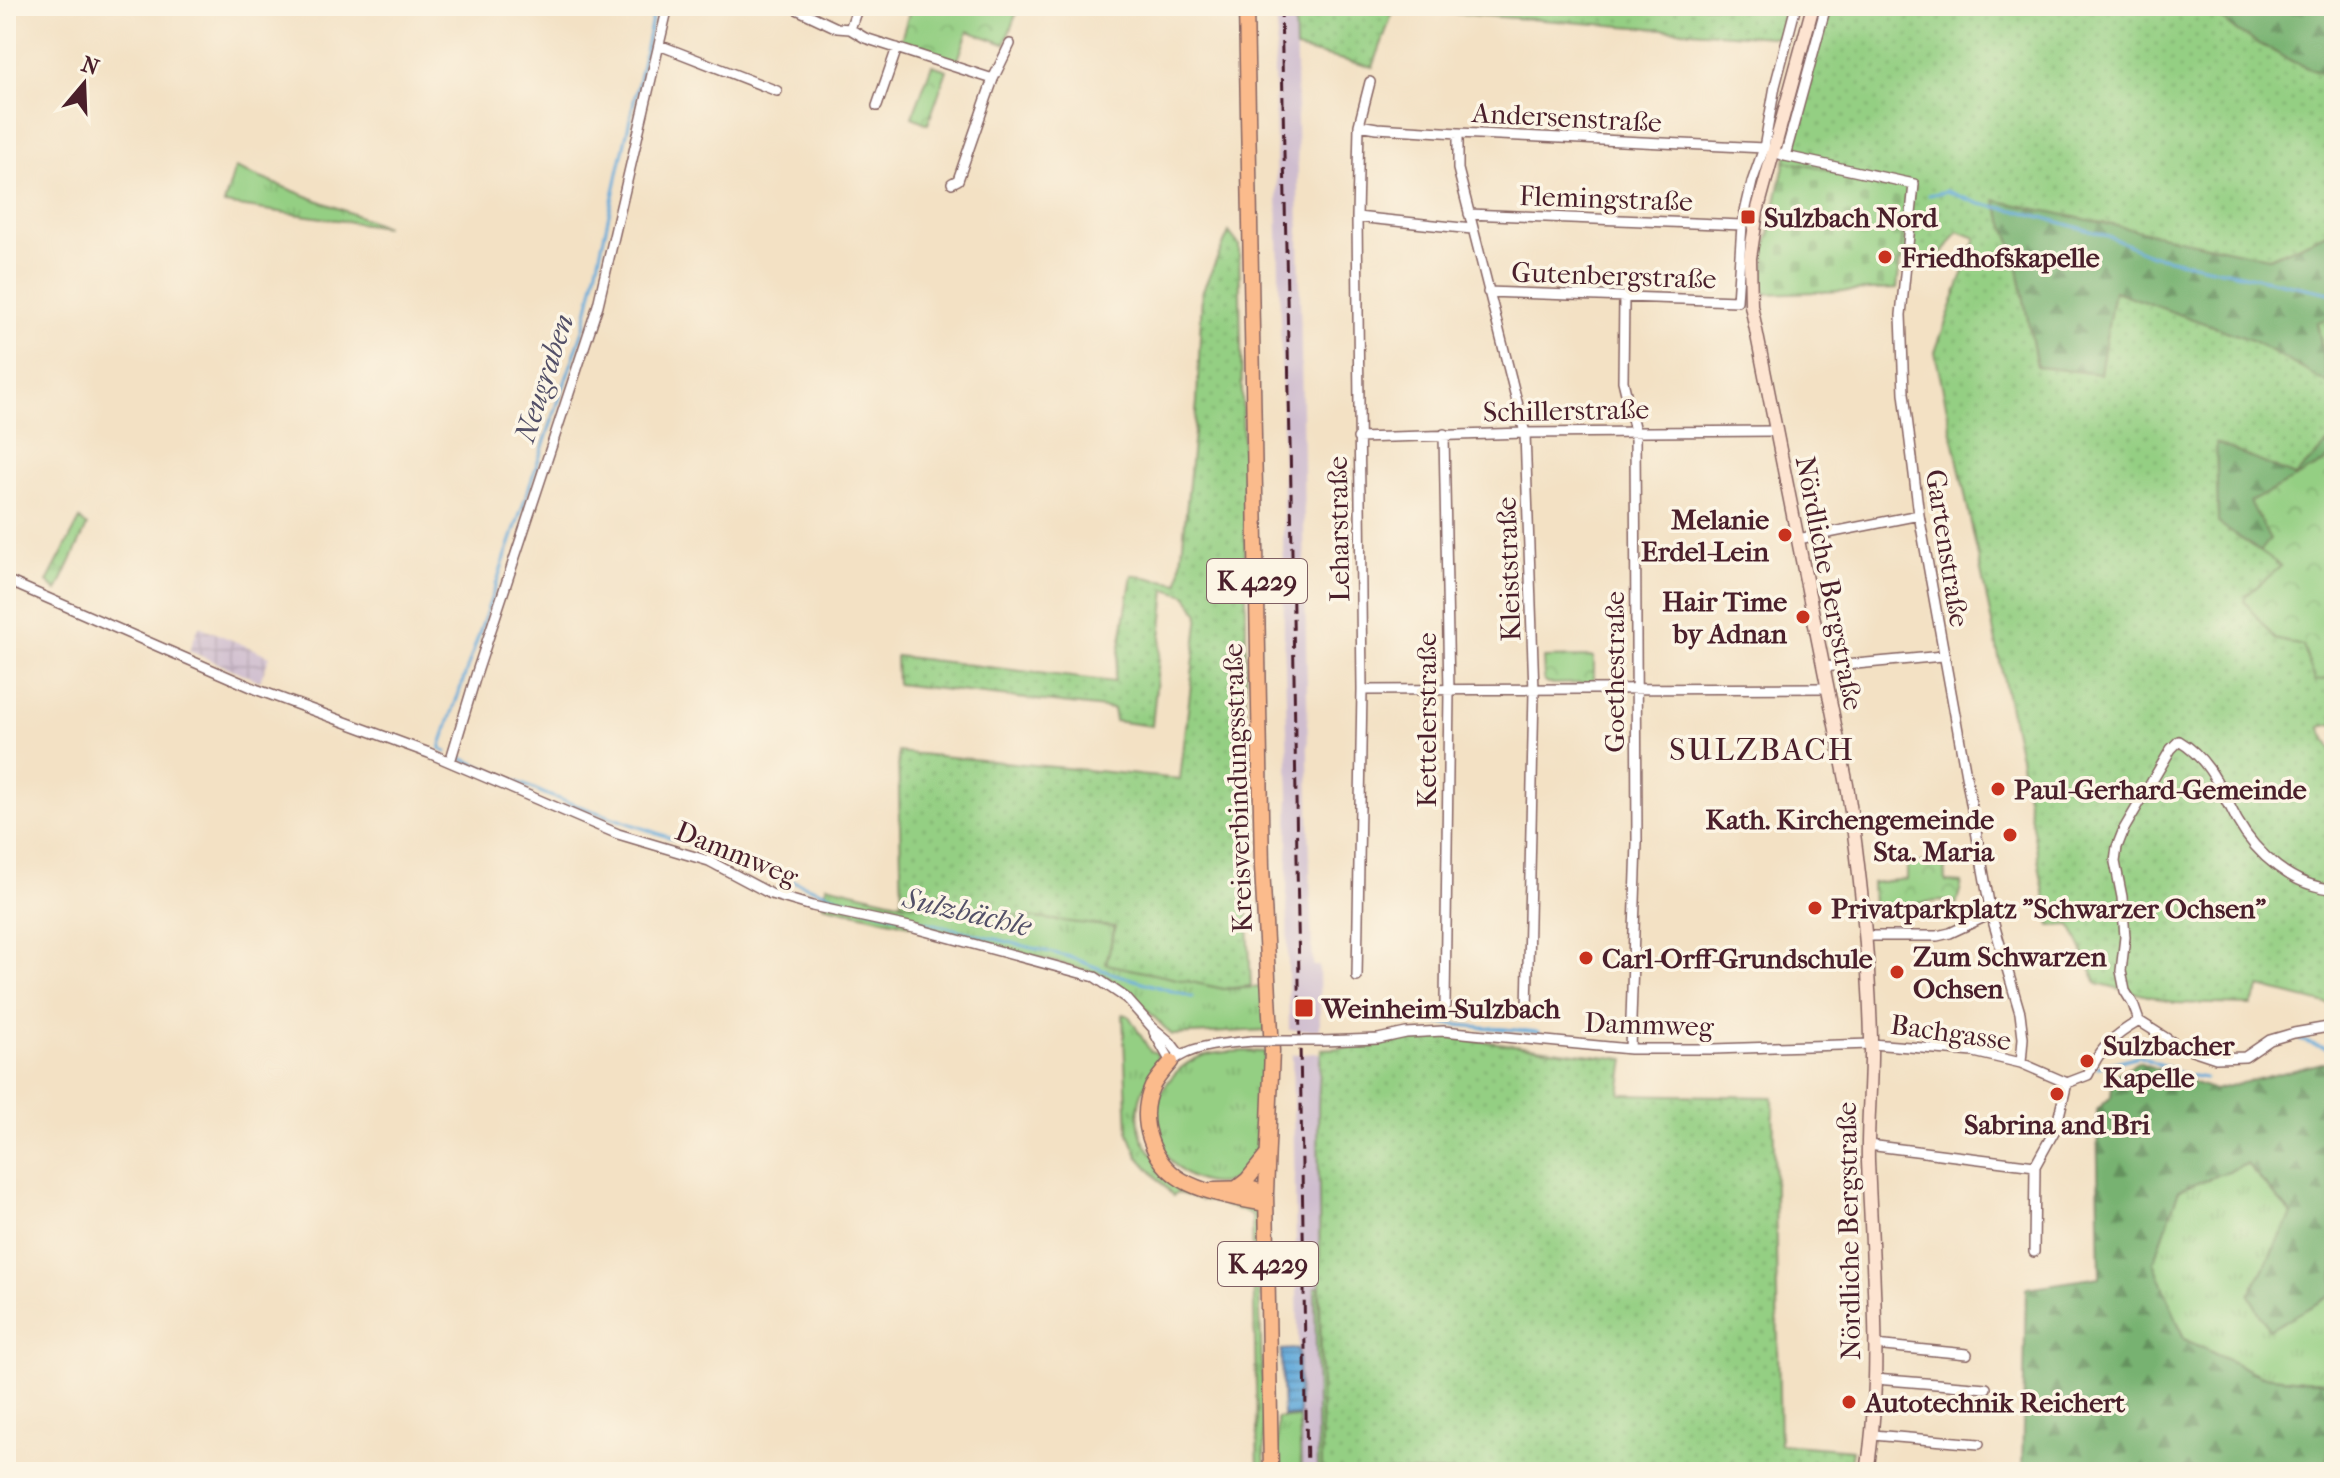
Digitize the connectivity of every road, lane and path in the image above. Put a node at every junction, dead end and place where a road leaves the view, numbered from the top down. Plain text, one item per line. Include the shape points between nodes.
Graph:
1 (668, 6) edge
2 (790, 6) edge
3 (858, 6) edge
4 (1246, 6) edge
5 (1796, 6) edge
6 (1813, 6) edge
7 (1826, 6) edge
8 (850, 29) junction
9 (1010, 44) dead end
10 (659, 45) junction
11 (897, 48) junction
12 (993, 79) junction
13 (1370, 82) dead end
14 (777, 91) dead end
15 (877, 106) dead end
16 (1359, 125) junction
17 (1458, 133) junction
18 (1774, 152) junction
19 (952, 183) dead end
20 (1914, 184) joint
21 (1469, 214) junction
22 (1357, 217) junction
23 (1742, 225) junction
24 (1472, 229) junction
25 (1488, 292) junction
26 (1624, 297) junction
27 (1635, 431) junction
28 (1775, 431) junction
29 (1525, 433) junction
30 (1444, 434) junction
31 (1358, 438) junction
32 (1919, 515) junction
33 (1798, 539) junction
34 (6, 580) edge
35 (1943, 656) junction
36 (1823, 667) junction
37 (1827, 688) junction
38 (1635, 689) junction
39 (1362, 690) junction
40 (1449, 691) junction
41 (1534, 691) junction
42 (450, 762) junction
43 (2334, 889) edge
44 (1991, 914) junction
45 (1866, 936) junction
46 (1357, 977) dead end
47 (1445, 1006) dead end
48 (1527, 1011) dead end
49 (2139, 1021) junction
50 (2334, 1026) edge
51 (1871, 1044) junction
52 (1630, 1049) junction
53 (1175, 1058) junction
54 (2021, 1063) junction
55 (2067, 1083) junction
56 (1868, 1145) junction
57 (1267, 1155) junction
58 (2035, 1166) junction
59 (1238, 1187) junction
60 (1208, 1190) junction
61 (1266, 1198) junction
62 (2034, 1252) dead end
63 (1874, 1345) junction
64 (1967, 1354) dead end
65 (1875, 1379) junction
66 (1986, 1388) dead end
67 (1873, 1435) junction
68 (1979, 1444) dead end
69 (1271, 1472) edge
70 (1867, 1472) edge

1 - 10 street
2 - 8 street
3 - 8 street
4 - 57 main road, Kreisverbindungsstraße / K 4229 via 1262,867 1272,1051
5 - 18 street via 1775,86
6 - 18 main road, Nördliche Bergstraße
7 - 18 street
8 - 11 street
9 - 12 street
10 - 14 street
10 - 42 street via 598,305
11 - 12 street
11 - 15 street
12 - 19 street via 958,180
13 - 16 street, Leharstraße
16 - 17 street, Andersenstraße
16 - 22 street, Leharstraße
17 - 18 street, Andersenstraße
17 - 21 street, Kleiststraße via 1458,169
18 - 20 street, Andersenstraße
18 - 23 street via 1752,182
18 - 28 main road, Nördliche Bergstraße via 1750,258 1751,305
20 - 32 street, Gartenstraße via 1901,315 1904,393
21 - 23 street, Flemingstraße
21 - 24 street, Kleiststraße
22 - 24 street
22 - 31 street, Leharstraße
23 - 26 street, Gutenbergstraße via 1737,301
24 - 25 street, Kleiststraße
25 - 26 street, Gutenbergstraße
25 - 29 street, Kleiststraße
26 - 27 street, Goethestraße via 1623,381
27 - 28 street, Schillerstraße
27 - 29 street, Schillerstraße
27 - 38 street, Goethestraße
28 - 33 main road, Nördliche Bergstraße
29 - 30 street, Schillerstraße
29 - 41 street, Kleiststraße
30 - 31 street, Schillerstraße
30 - 40 street, Kettelerstraße
31 - 39 street, Leharstraße
32 - 33 street
32 - 35 street, Gartenstraße
33 - 36 main road, Nördliche Bergstraße
34 - 42 street, Dammweg via 258,690
35 - 36 street
35 - 44 street, Gartenstraße
36 - 37 main road, Nördliche Bergstraße
37 - 38 street
37 - 45 main road, Nördliche Bergstraße via 1852,815
38 - 41 street
38 - 52 street, Goethestraße via 1637,843
39 - 40 street
39 - 46 street, Leharstraße
40 - 41 street
40 - 47 street, Kettelerstraße
41 - 48 street, Kleiststraße
42 - 53 street, Dammweg via 618,834 709,861 771,894 1082,972 1116,990 1137,1009
43 - 49 street via 2292,876 2258,850 2206,764 2179,741 2117,847 2125,937 2121,971
44 - 45 street via 1937,936
44 - 54 street, Gartenstraße via 2020,1013
45 - 51 main road, Nördliche Bergstraße
49 - 50 street via 2177,1045 2216,1058 2245,1057 2270,1040
49 - 55 street via 2109,1040 2088,1075
51 - 52 street, Dammweg
51 - 54 street, Bachgasse via 1974,1052
51 - 56 main road, Nördliche Bergstraße
52 - 53 street, Dammweg, bridge via 1443,1031 1378,1039 1209,1045
53 - 60 main road via 1148,1100 1147,1127 1163,1162 1181,1179
54 - 55 street, Bachgasse
55 - 58 street via 2056,1128
56 - 58 street
56 - 63 main road, Nördliche Bergstraße
57 - 59 main road
57 - 61 main road, Kreisverbindungsstraße / K 4229
58 - 62 street
59 - 60 main road
59 - 61 main road
60 - 61 main road via 1245,1201
61 - 69 main road, Kreisverbindungsstraße / K 4229
63 - 64 street
63 - 65 main road, Nördliche Bergstraße
65 - 66 street
65 - 67 main road, Nördliche Bergstraße
67 - 68 street
67 - 70 main road, Nördliche Bergstraße

